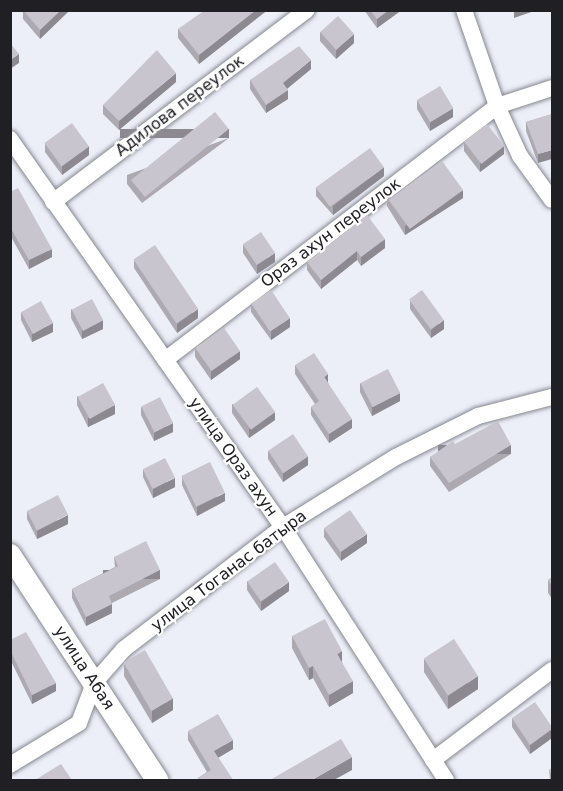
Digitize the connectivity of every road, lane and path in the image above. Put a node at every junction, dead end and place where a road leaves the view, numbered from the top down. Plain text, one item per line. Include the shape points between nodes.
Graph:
1 (307, 10) edge
2 (464, 10) edge
3 (552, 88) edge
4 (497, 106) junction
5 (10, 139) edge
6 (552, 200) edge
7 (53, 202) junction
8 (165, 360) junction
9 (552, 398) edge
10 (283, 527) junction
11 (10, 555) edge
12 (552, 670) edge
13 (94, 683) junction
14 (433, 760) junction
15 (10, 765) edge
16 (157, 780) edge
17 (446, 780) edge

1 - 7 street, Адилова переулок
2 - 4 street
3 - 4 street, Ораз ахун переулок
4 - 6 street via 520,156
4 - 8 street, Ораз ахун переулок
5 - 7 street, улица Ораз ахун
7 - 8 street, улица Ораз ахун
8 - 10 street, улица Ораз ахун
9 - 10 street, улица Тоганас батыра via 478,416 396,457
10 - 13 street, улица Тоганас батыра via 124,649
10 - 14 street, улица Ораз ахун
11 - 13 street, улица Абая
12 - 14 street
13 - 15 street, улица Тоганас батыра via 79,723
13 - 16 street, улица Абая
14 - 17 street, улица Ораз ахун

